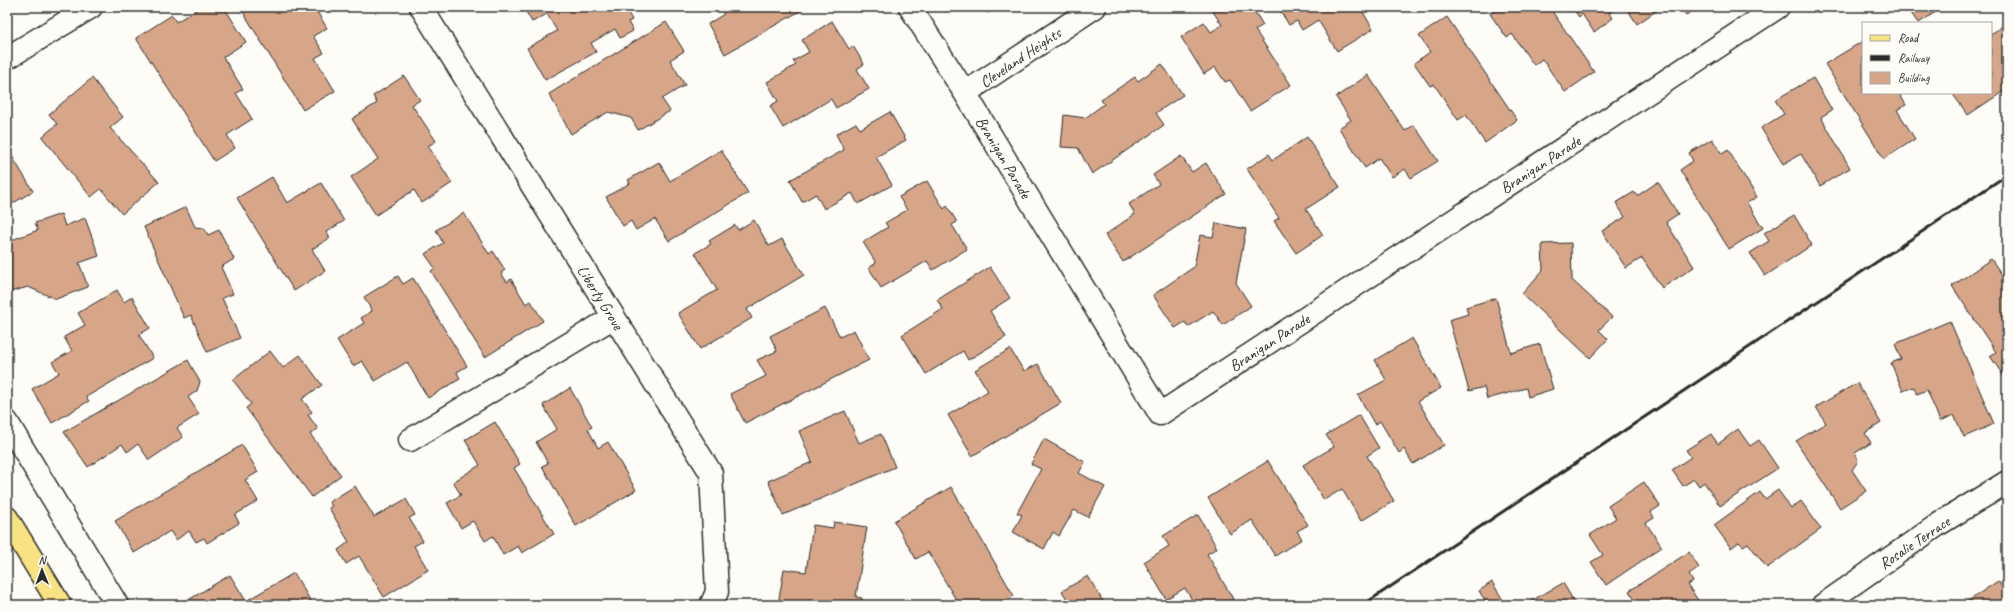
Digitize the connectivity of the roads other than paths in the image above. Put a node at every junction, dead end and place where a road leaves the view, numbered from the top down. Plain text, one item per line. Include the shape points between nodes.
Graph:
1 (91, 7) edge
2 (421, 7) edge
3 (910, 7) edge
4 (1095, 7) edge
5 (1778, 7) edge
6 (7, 58) edge
7 (966, 93) junction
8 (614, 317) junction
9 (7, 422) edge
10 (410, 440) dead end
11 (2007, 482) edge
12 (7, 518) edge
13 (60, 605) edge
14 (117, 605) edge
15 (712, 605) edge
16 (1823, 605) edge

1 - 6 street
2 - 8 street, Liberty Grove
3 - 7 street, Branigan Parade
4 - 7 street, Cleveland Heights
5 - 7 street, Branigan Parade via 1160,414
8 - 10 street
8 - 15 street, Liberty Grove via 711,473 717,592
9 - 14 street
11 - 16 street, Rosalie Terrace via 1939,524
12 - 13 main road

